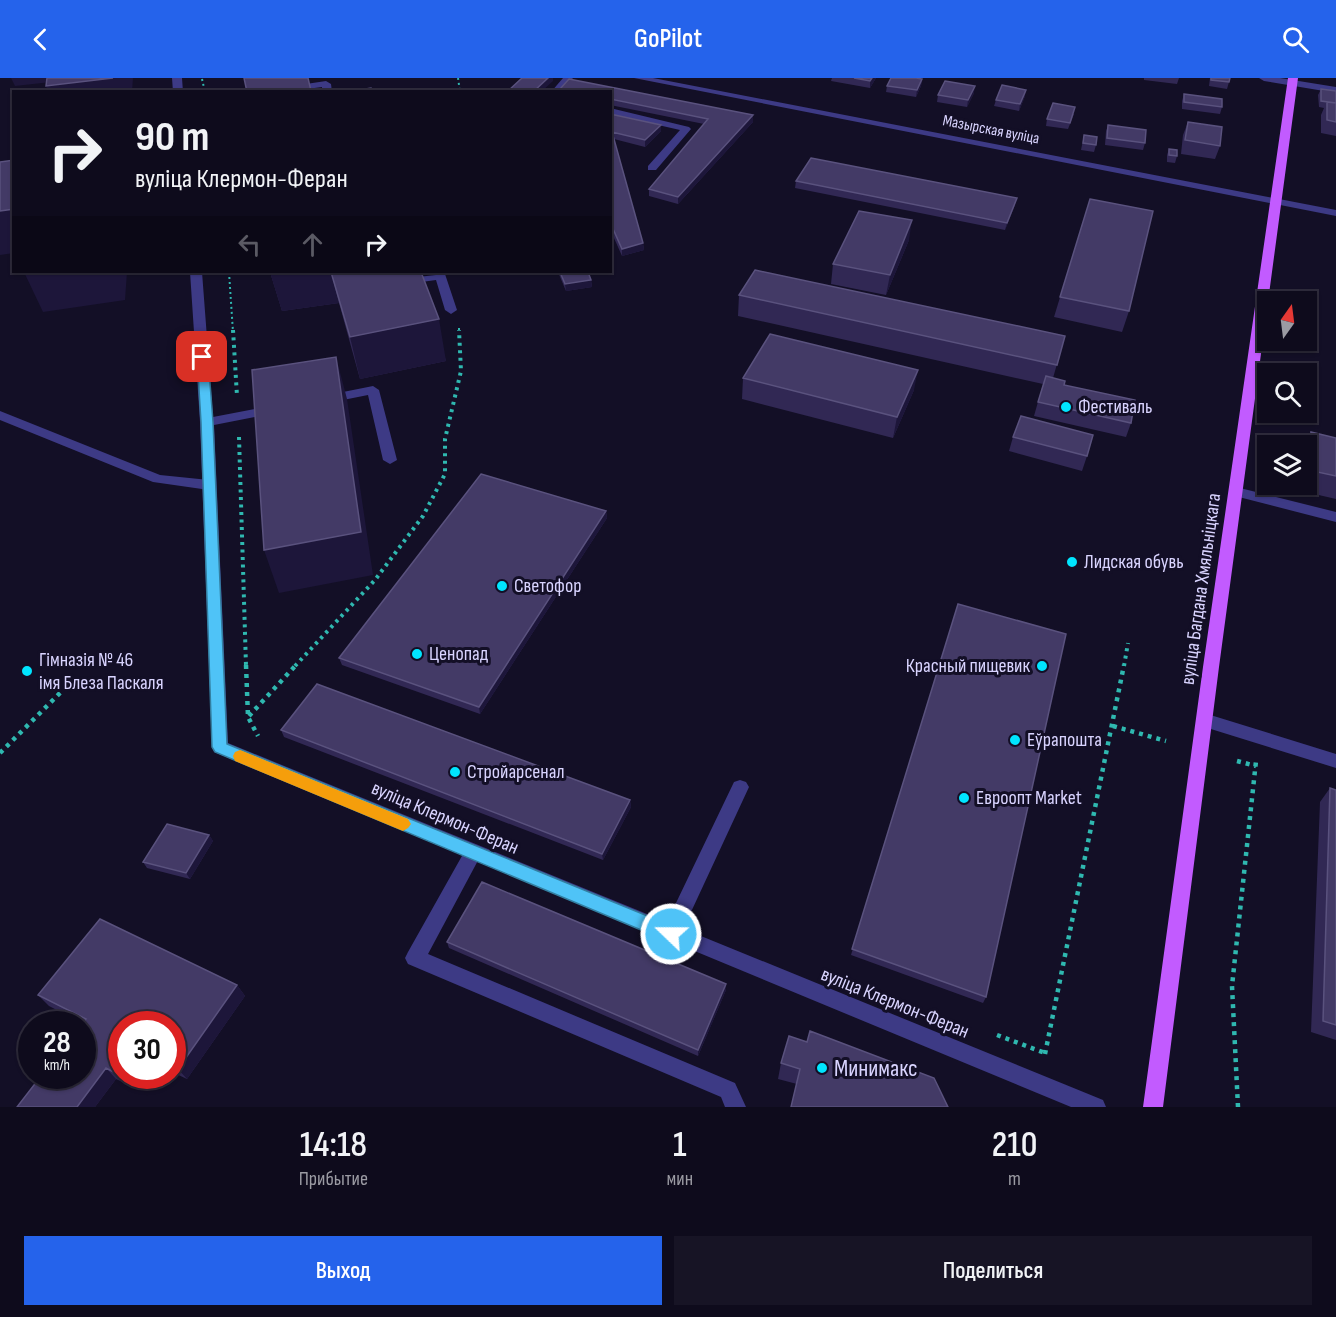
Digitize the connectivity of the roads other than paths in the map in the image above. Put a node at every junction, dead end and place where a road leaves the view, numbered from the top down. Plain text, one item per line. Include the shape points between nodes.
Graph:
1 (568, 78) edge
2 (639, 78) edge
3 (1264, 78) edge
4 (1292, 80) edge
5 (274, 90) edge
6 (327, 90) edge
7 (557, 90) edge
8 (1336, 90) edge
9 (612, 111) edge
10 (652, 168) dead end
11 (1276, 201) junction
12 (1336, 213) edge
13 (196, 273) edge
14 (382, 273) edge
15 (451, 310) dead end
16 (317, 401) edge
17 (284, 407) edge
18 (0, 415) edge
19 (207, 422) junction
20 (390, 460) dead end
21 (209, 485) junction
22 (1236, 492) junction
23 (1336, 517) edge
24 (1204, 720) junction
25 (1336, 761) edge
26 (740, 787) dead end
27 (473, 853) junction
28 (671, 934) junction
29 (736, 1107) edge
30 (1096, 1107) edge
31 (1153, 1107) edge

1 - 7 street
2 - 11 street, Мазырская вуліца
3 - 4 street
4 - 8 street
4 - 11 main road, вуліца Багдана Хмяльніцкага
5 - 6 street via 326,84
9 - 10 street via 686,129
11 - 12 street, Мазырская вуліца
11 - 22 main road, вуліца Багдана Хмяльніцкага
13 - 19 street
14 - 15 street via 385,284 441,276
16 - 20 street via 373,390
17 - 19 street
18 - 21 street via 158,479
19 - 21 street
21 - 27 street, вуліца Клермон-Феран via 220,747
22 - 23 street
22 - 24 main road, вуліца Багдана Хмяльніцкага
24 - 25 street
24 - 31 main road, вуліца Багдана Хмяльніцкага
26 - 28 street
27 - 28 street, вуліца Клермон-Феран
27 - 29 street via 415,958 728,1090
28 - 30 street, вуліца Клермон-Феран

